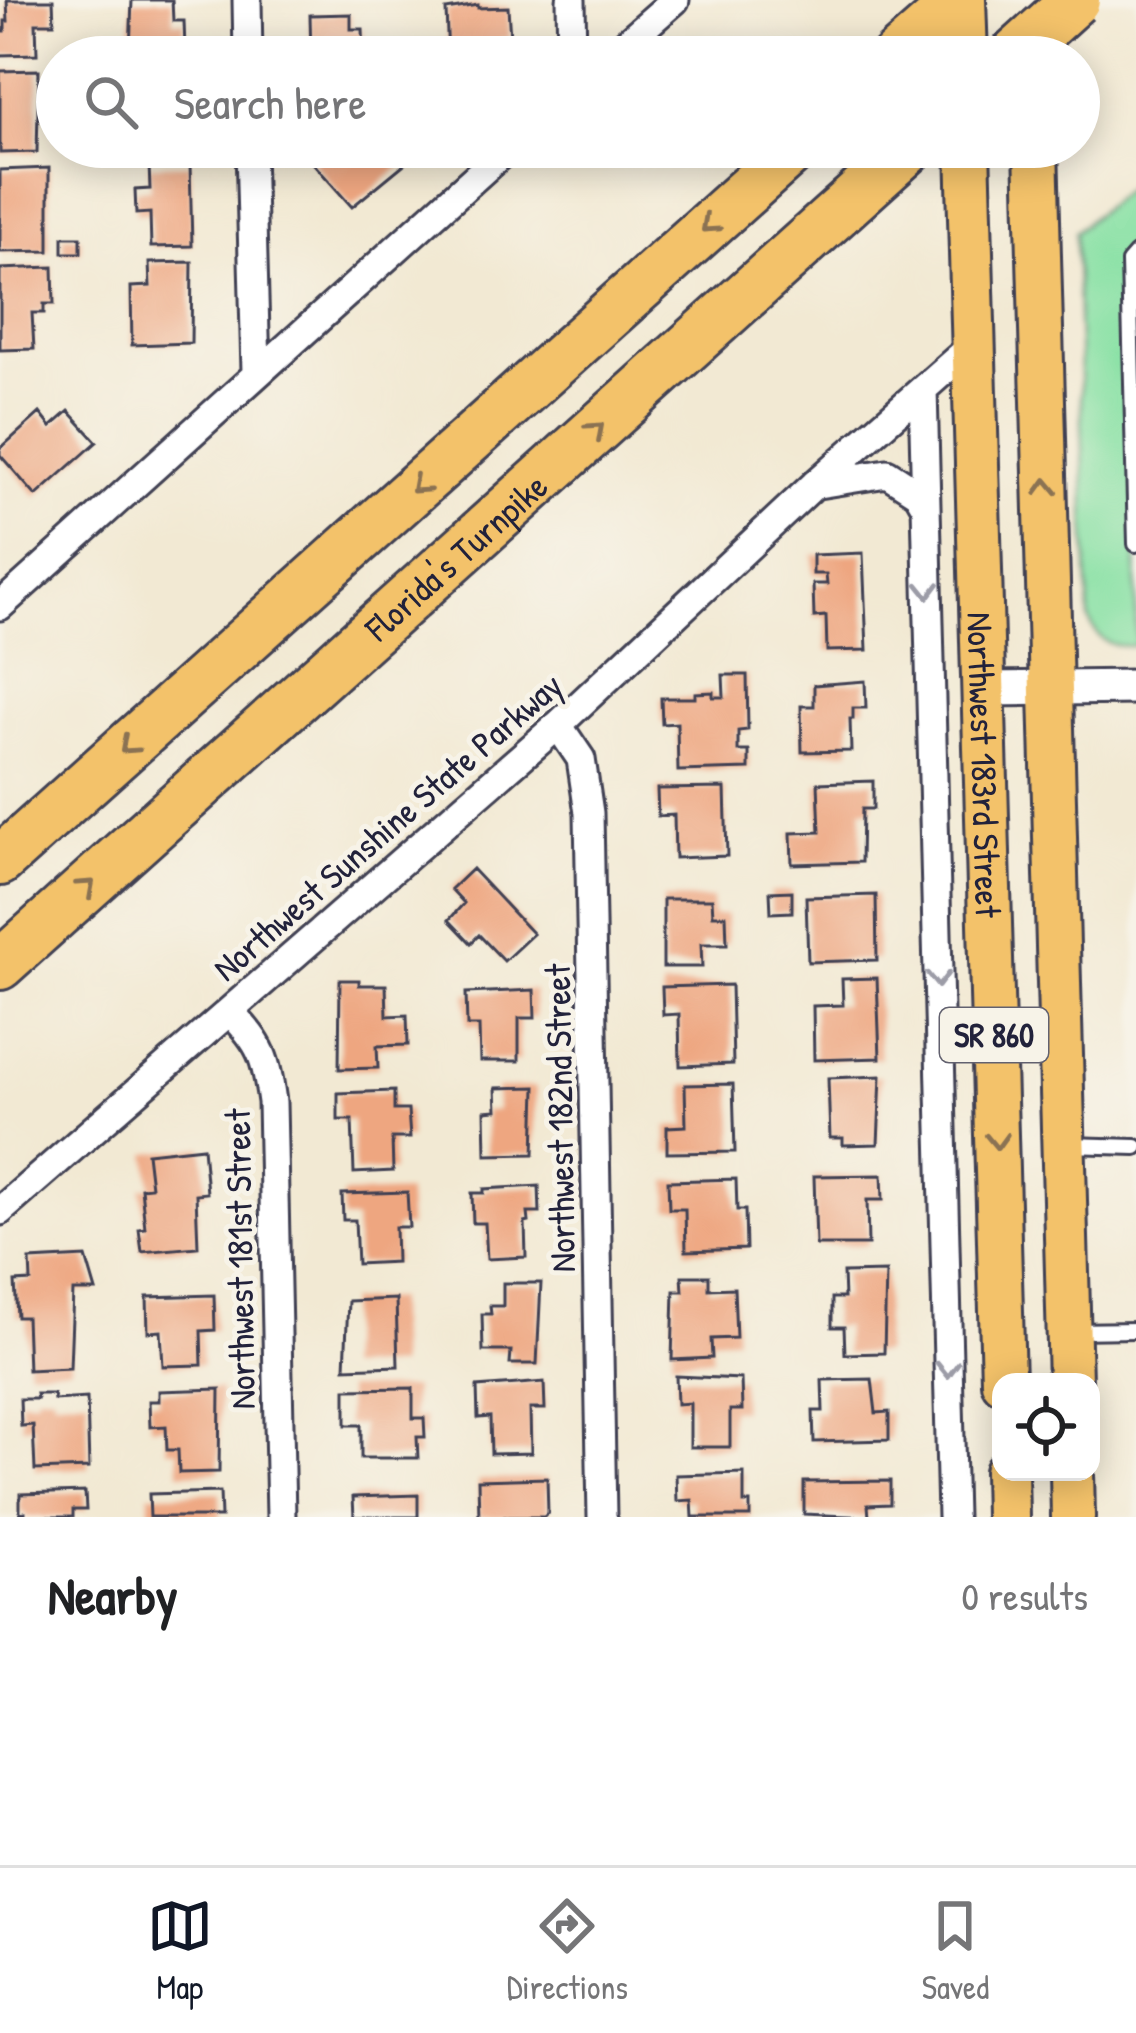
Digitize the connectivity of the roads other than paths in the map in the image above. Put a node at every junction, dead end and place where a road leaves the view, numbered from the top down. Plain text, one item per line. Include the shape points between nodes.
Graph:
1 (247, 0) edge
2 (571, 0) edge
3 (675, 0) edge
4 (963, 0) edge
5 (1032, 0) edge
6 (1075, 0) edge
7 (248, 36) edge
8 (572, 36) edge
9 (634, 36) edge
10 (921, 36) edge
11 (965, 36) edge
12 (1033, 36) edge
13 (1035, 36) edge
14 (251, 168) edge
15 (485, 168) edge
16 (773, 168) edge
17 (888, 168) edge
18 (969, 168) edge
19 (1037, 168) edge
20 (1136, 254) edge
21 (1134, 337) edge
22 (973, 345) junction
23 (256, 372) junction
24 (923, 388) junction
25 (1135, 416) edge
26 (814, 485) junction
27 (926, 507) junction
28 (1136, 544) edge
29 (0, 606) edge
30 (1136, 687) edge
31 (984, 688) junction
32 (1052, 688) junction
33 (558, 725) junction
34 (0, 861) edge
35 (0, 965) edge
36 (230, 1012) junction
37 (1063, 1145) junction
38 (1136, 1147) edge
39 (0, 1211) edge
40 (1136, 1330) edge
41 (1068, 1331) junction
42 (1003, 1373) edge
43 (1070, 1373) edge
44 (1006, 1481) edge
45 (1072, 1481) edge
46 (281, 1517) edge
47 (602, 1517) edge
48 (952, 1517) edge
49 (1007, 1517) edge
50 (1073, 1517) edge

1 - 7 street
2 - 8 street
3 - 9 street
4 - 10 highway
4 - 11 main road
5 - 12 main road
6 - 13 highway, bridge
14 - 23 street
15 - 23 street
16 -> 34 highway
35 -> 17 highway, Florida's Turnpike
18 - 22 main road, Northwest 183rd Street / SR 860
32 -> 19 main road, Northwest 183rd Street / SR 860
20 - 21 lane via 1129,262
21 - 25 lane
22 - 24 street, Northwest Sunshine State Parkway
22 - 31 main road, Northwest 183rd Street / SR 860
23 - 29 street
24 - 26 street, Northwest Sunshine State Parkway
24 - 27 street
25 - 28 lane
26 - 27 street via 887,473
26 - 33 street, Northwest Sunshine State Parkway
27 -> 48 street
30 - 32 street
31 - 32 street
31 -> 42 main road, Northwest 183rd Street / SR 860
32 - 37 main road, Northwest 183rd Street / SR 860
33 - 36 street, Northwest Sunshine State Parkway
33 - 47 street, Northwest 182nd Street via 581,759 589,813
36 - 39 street, Northwest Sunshine State Parkway
36 - 46 street, Northwest 181st Street via 257,1039 272,1102
37 - 38 lane
37 - 41 main road, Northwest 183rd Street / SR 860
40 - 41 lane
41 - 43 main road, Northwest 183rd Street / SR 860
44 - 49 main road
45 - 50 main road

